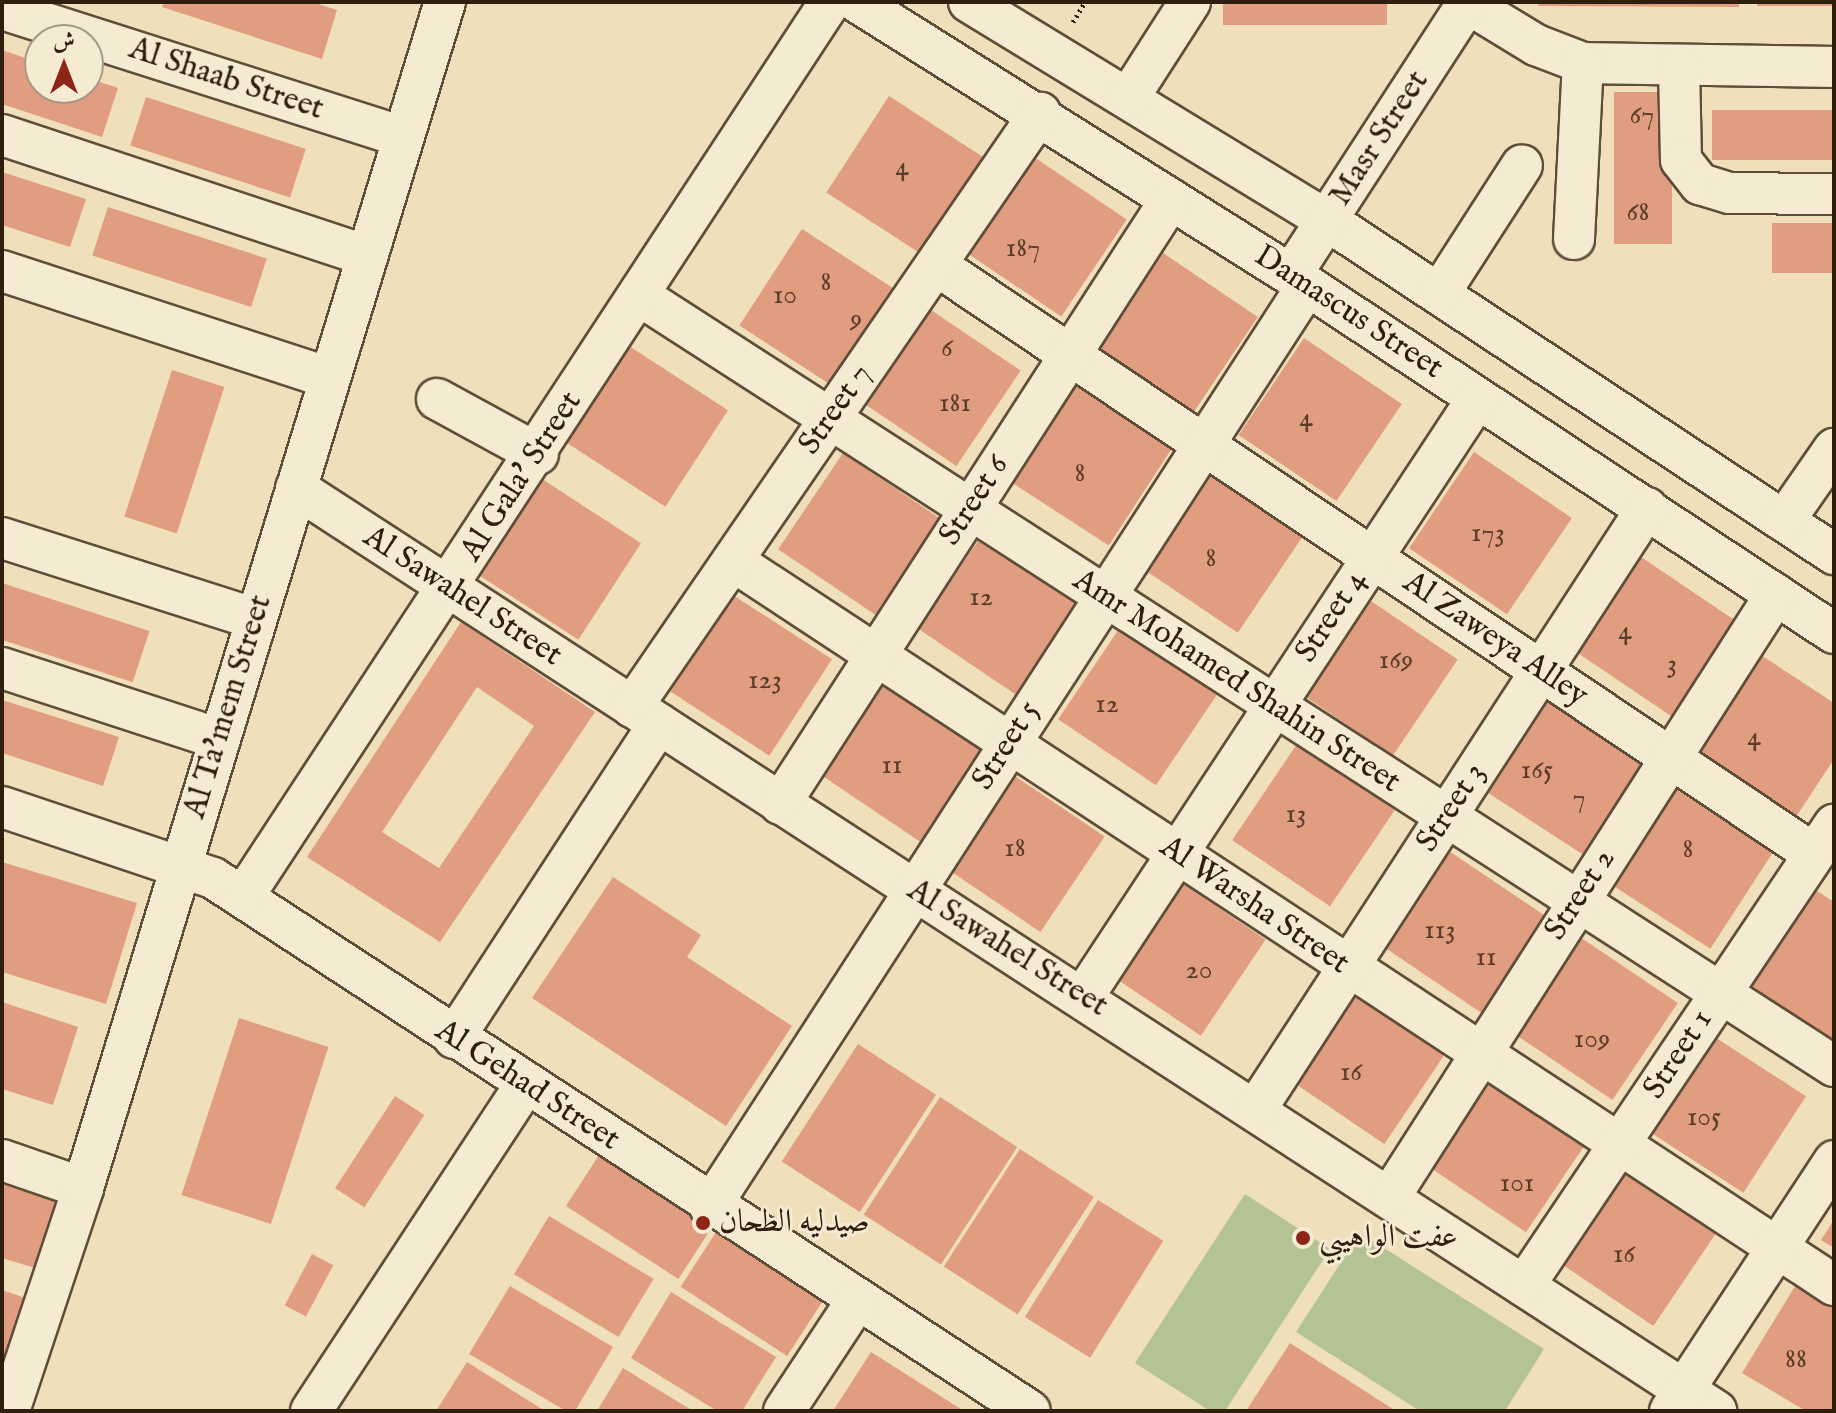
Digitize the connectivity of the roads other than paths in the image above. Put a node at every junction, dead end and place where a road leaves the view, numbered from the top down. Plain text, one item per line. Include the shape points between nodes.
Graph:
1 (445, 2) edge
2 (830, 2) edge
3 (857, 2) edge
4 (969, 2) edge
5 (1190, 2) edge
6 (1468, 3) edge
7 (2, 9) edge
8 (1583, 63) junction
9 (1679, 66) junction
10 (1834, 67) edge
11 (1129, 97) junction
12 (1040, 113) junction
13 (2, 135) edge
14 (403, 137) junction
15 (1522, 165) dead end
16 (1834, 194) edge
17 (1171, 199) junction
18 (1328, 221) junction
19 (1574, 239) dead end
20 (367, 256) junction
21 (936, 265) junction
22 (2, 271) edge
23 (1299, 281) junction
24 (1439, 294) junction
25 (640, 296) junction
26 (1070, 355) junction
27 (329, 378) junction
28 (437, 399) dead end
29 (1477, 399) junction
30 (830, 420) junction
31 (1204, 446) junction
32 (1834, 449) edge
33 (538, 454) junction
34 (296, 488) junction
35 (1647, 508) junction
36 (970, 510) junction
37 (1784, 521) junction
38 (2, 538) edge
39 (1834, 554) edge
40 (1371, 556) junction
41 (733, 561) junction
42 (449, 590) junction
43 (1776, 594) junction
44 (1103, 596) junction
45 (256, 619) junction
46 (1834, 633) edge
47 (876, 655) junction
48 (2, 668) edge
49 (1541, 671) junction
50 (1274, 706) junction
51 (645, 716) junction
52 (219, 739) junction
53 (1008, 743) junction
54 (1669, 757) junction
55 (780, 804) junction
56 (2, 807) edge
57 (1446, 817) junction
58 (1824, 839) edge
59 (1177, 855) junction
60 (182, 865) junction
61 (916, 891) junction
62 (243, 897) junction
63 (1577, 901) junction
64 (1348, 968) junction
65 (1720, 993) junction
66 (1083, 997) junction
67 (454, 1038) junction
68 (1479, 1055) junction
69 (1834, 1066) edge
70 (525, 1085) junction
71 (1256, 1109) junction
72 (1618, 1147) junction
73 (2, 1160) edge
74 (1834, 1161) edge
75 (83, 1188) junction
76 (1389, 1198) junction
77 (710, 1207) junction
78 (1777, 1249) junction
79 (1834, 1285) edge
80 (1524, 1286) junction
81 (856, 1302) junction
82 (1690, 1404) edge
83 (9, 1411) edge
84 (311, 1411) edge
85 (784, 1411) edge
86 (1030, 1411) edge

1 - 14 street, Al Ta'mem Street
2 - 25 street, Al Gala' Street
3 - 12 street, Damascus Street
4 - 11 street, Damascus Street
5 - 11 street
6 - 8 street via 1536,45
6 - 18 street, Masr Street
7 - 14 street, Al Shaab Street
8 - 9 street
8 - 19 street
9 - 10 street
9 - 16 street via 1678,144 1684,167 1700,184 1730,193
11 - 18 street, Damascus Street
12 - 17 street, Damascus Street
12 - 21 street, Street 7
13 - 20 street
14 - 20 street, Al Ta'mem Street
15 - 24 street
17 - 23 street, Damascus Street
17 - 26 street, Street 6
18 - 23 street, Masr Street
18 - 24 street, Damascus Street
20 - 27 street, Al Ta'mem Street
21 - 26 street, Al Zaweya Alley
21 - 30 street, Street 7
22 - 27 street
23 - 29 street, Damascus Street
23 - 31 street, Street 5
24 - 37 street, Damascus Street
25 - 30 street, Amr Mohamed Shahin Street
25 - 33 street, Al Gala' Street
26 - 31 street, Al Zaweya Alley
26 - 36 street, Street 6
27 - 34 street, Al Ta'mem Street
28 - 33 street
29 - 35 street, Damascus Street
29 - 40 street, Street 4
30 - 36 street, Amr Mohamed Shahin Street
30 - 41 street, Street 7
31 - 40 street, Al Zaweya Alley
31 - 44 street, Street 5
32 - 37 street
33 - 42 street, Al Gala' Street
34 - 42 street, Al Sawahel Street
34 - 45 street, Al Ta'mem Street
35 - 43 street, Damascus Street
35 - 49 street, Street 3
36 - 44 street, Amr Mohamed Shahin Street
36 - 47 street, Street 6
37 - 39 street, Damascus Street
38 - 45 street
40 - 49 street, Al Zaweya Alley
40 - 50 street, Street 4
41 - 47 street, Al Warsha Street
41 - 51 street, Street 7
42 - 51 street, Al Sawahel Street
42 - 62 street, Al Gala' Street
43 - 46 street, Damascus Street
43 - 54 street, Street 2
44 - 50 street, Amr Mohamed Shahin Street
44 - 53 street, Street 5
45 - 52 street, Al Ta'mem Street
47 - 53 street, Al Warsha Street
47 - 55 street, Street 6
48 - 52 street
49 - 54 street, Al Zaweya Alley
49 - 57 street, Street 3
50 - 57 street, Amr Mohamed Shahin Street
50 - 59 street, Street 4
51 - 55 street, Al Sawahel Street
51 - 67 street, Street 7
52 - 60 street, Al Ta'mem Street
53 - 59 street, Al Warsha Street
53 - 61 street, Street 5
54 - 58 street, Al Zaweya Alley
54 - 63 street, Street 2
55 - 61 street, Al Sawahel Street
56 - 60 street, Al Gehad Street
57 - 63 street, Amr Mohamed Shahin Street
57 - 64 street, Street 3
58 - 65 street, Street 1
59 - 64 street, Al Warsha Street
59 - 66 street, Street 4
60 - 62 street, Al Gehad Street
60 - 75 street, Al Ta'mem Street
61 - 66 street, Al Sawahel Street
61 - 77 street, Street 5
62 - 67 street, Al Gehad Street
63 - 65 street, Amr Mohamed Shahin Street
63 - 68 street, Street 2
64 - 68 street, Al Warsha Street
64 - 71 street, Street 3
65 - 69 street, Amr Mohamed Shahin Street
65 - 72 street, Street 1
66 - 71 street, Al Sawahel Street
67 - 70 street, Al Gehad Street
68 - 72 street, Al Warsha Street
68 - 76 street, Street 2
70 - 77 street, Al Gehad Street
70 - 84 street
71 - 76 street, Al Sawahel Street
72 - 78 street, Al Warsha Street
72 - 80 street, Street 1
73 - 75 street
74 - 78 street
75 - 83 street, Al Ta'mem Street
76 - 80 street, Al Sawahel Street
77 - 81 street, Al Gehad Street
78 - 79 street, Al Warsha Street
78 - 82 street
80 - 82 street, Al Sawahel Street
81 - 85 street
81 - 86 street, Al Gehad Street

